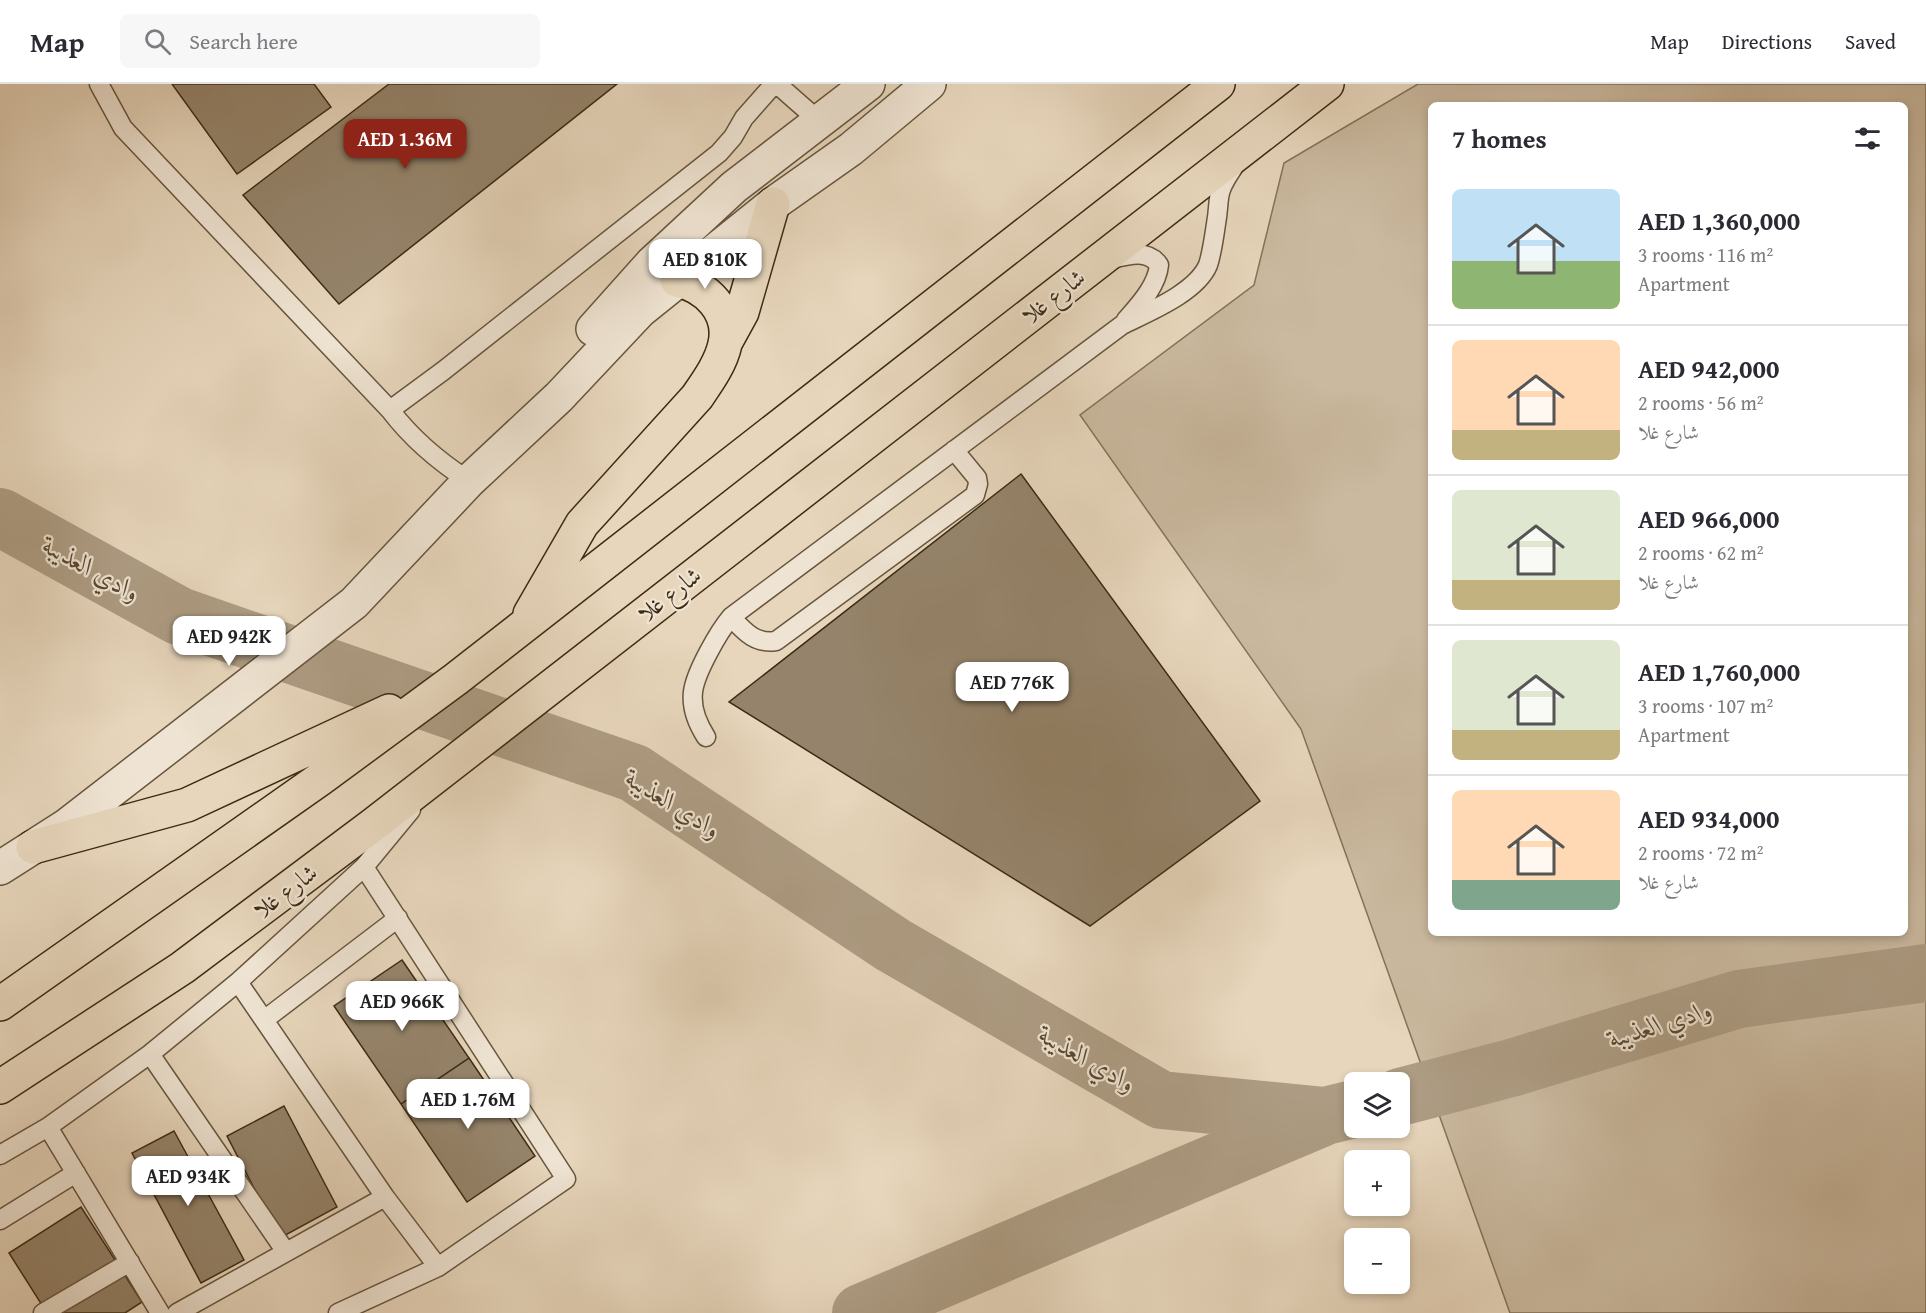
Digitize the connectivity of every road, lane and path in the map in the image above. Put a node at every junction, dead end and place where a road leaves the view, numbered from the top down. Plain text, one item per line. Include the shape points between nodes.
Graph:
1 (99, 84) edge
2 (776, 84) edge
3 (868, 84) edge
4 (929, 84) edge
5 (1218, 84) edge
6 (1327, 84) edge
7 (819, 121) junction
8 (1246, 147) junction
9 (772, 204) junction
10 (1096, 263) junction
11 (677, 280) junction
12 (1122, 325) junction
13 (725, 343) junction
14 (390, 410) junction
15 (954, 450) junction
16 (469, 481) junction
17 (731, 617) junction
18 (521, 629) junction
19 (456, 679) junction
20 (706, 736) dead end
21 (445, 769) junction
22 (33, 847) junction
23 (364, 867) junction
24 (0, 868) edge
25 (398, 918) junction
26 (238, 982) junction
27 (0, 1004) edge
28 (264, 1020) junction
29 (150, 1054) junction
30 (0, 1087) edge
31 (48, 1126) junction
32 (0, 1155) edge
33 (76, 1173) junction
34 (385, 1197) junction
35 (0, 1220) edge
36 (286, 1252) junction
37 (130, 1262) junction
38 (438, 1267) junction
39 (43, 1313) edge
40 (160, 1313) edge
41 (177, 1313) edge
42 (338, 1313) edge

1 - 14 lane via 123,129
2 - 7 lane
2 - 14 lane via 744,118 719,153
3 - 7 street
4 - 9 street via 851,149
5 - 18 main road
6 - 8 main road, شارع غلا
7 - 9 street
7 - 16 street via 734,188 652,263 573,351
8 - 10 main road, شارع غلا
8 - 12 lane via 1217,194 1217,222 1208,266 1183,291
9 - 11 street
9 - 13 main road via 742,312
10 - 12 lane via 1137,254 1148,255 1159,265 1143,299
10 - 21 main road, شارع غلا
11 - 13 main road via 702,289 713,300 722,316
11 - 16 street via 640,311 559,396
12 - 15 lane
13 - 18 main road via 697,397 582,524
14 - 16 lane via 438,461
15 - 17 lane
15 - 17 lane via 977,478 975,495 776,640 753,639
16 - 22 street via 354,603 66,826
17 - 20 lane via 719,630 693,690 693,709
18 - 19 main road
19 - 22 main road via 187,805
19 - 27 main road
21 - 23 lane
21 - 30 main road, شارع غلا via 182,968
22 - 24 street
23 - 25 lane
23 - 26 lane
25 - 28 lane
25 - 38 lane via 566,1179
26 - 28 lane
26 - 29 lane
28 - 34 lane
29 - 31 lane
29 - 36 lane
31 - 32 lane
31 - 33 lane
33 - 35 lane
33 - 37 lane
34 - 36 lane
34 - 38 lane
36 - 41 lane
37 - 39 lane
37 - 40 lane
38 - 42 lane

